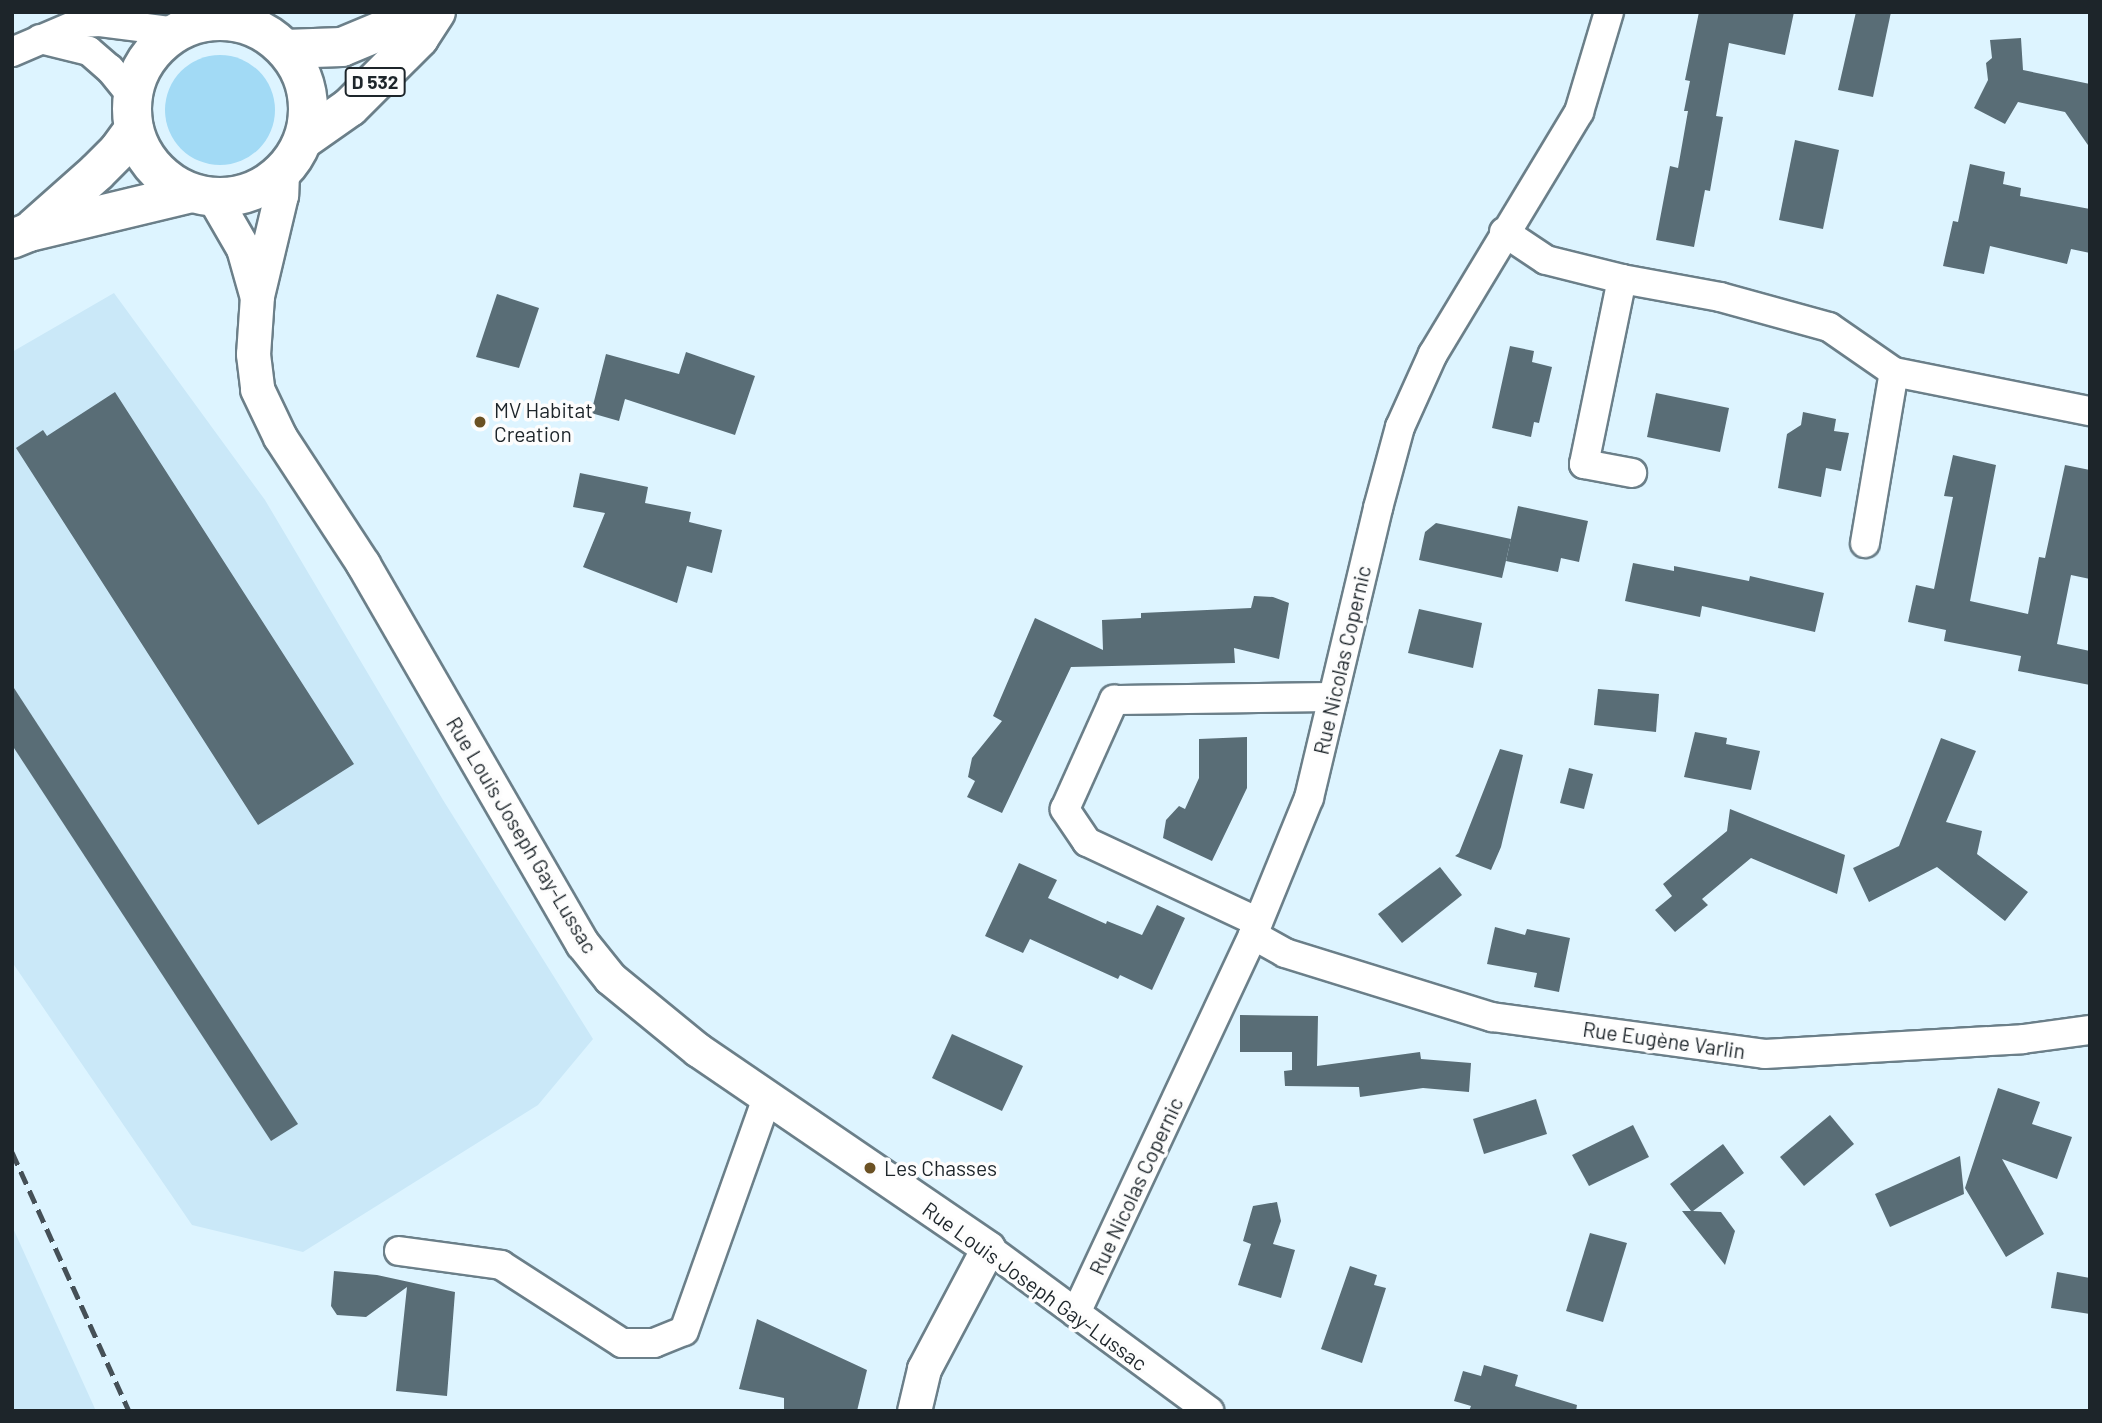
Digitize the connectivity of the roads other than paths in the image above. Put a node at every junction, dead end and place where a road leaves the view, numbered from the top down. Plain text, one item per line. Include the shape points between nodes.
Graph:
1 (426, 12) edge
2 (436, 12) edge
3 (1609, 12) edge
4 (184, 24) edge
5 (264, 30) edge
6 (40, 39) junction
7 (12, 52) edge
8 (133, 112) junction
9 (303, 140) junction
10 (282, 172) junction
11 (202, 195) junction
12 (1504, 232) junction
13 (21, 235) edge
14 (1622, 279) junction
15 (257, 296) junction
16 (1894, 372) junction
17 (2090, 411) edge
18 (1632, 473) dead end
19 (1865, 543) dead end
20 (1333, 697) junction
21 (1255, 929) junction
22 (2090, 1030) edge
23 (767, 1098) junction
24 (988, 1248) junction
25 (399, 1251) dead end
26 (1076, 1313) junction
27 (914, 1411) edge
28 (1209, 1411) edge

1 - 5 main road, D 532 via 342,47
2 - 9 main road, D 532 via 419,38 350,107
3 - 12 street, Rue Nicolas Copernic via 1579,113
4 - 5 main road via 220,20
4 - 6 street via 80,23
4 - 8 main road via 156,48 141,70
5 - 9 main road via 299,69 307,92
6 - 7 street
6 - 8 street via 89,51 110,69
8 - 11 main road via 145,157 165,179
8 - 13 main road via 118,151
9 - 10 main road
10 - 11 main road via 262,187 238,196
10 - 15 street, Rue Louis Joseph Gay-Lussac via 281,195
11 - 13 main road
11 - 15 street, Rue Louis Joseph Gay-Lussac via 243,247
12 - 14 street via 1546,260
12 - 20 street, Rue Nicolas Copernic via 1433,354 1400,427
14 - 16 street via 1720,298 1829,327
14 - 18 street via 1584,464
15 - 23 street, Rue Louis Joseph Gay-Lussac via 253,354 257,389 280,437 363,564 582,943 610,978 644,1008
16 - 17 street
16 - 19 street
20 - 21 street, Rue Nicolas Copernic via 1309,797
20 - 21 street, Rue Eugène Varlin via 1114,700 1065,809 1087,842
21 - 22 street, Rue Eugène Varlin via 1285,953 1492,1017 1765,1054 2023,1039
21 - 26 street, Rue Nicolas Copernic
23 - 24 street, Rue Louis Joseph Gay-Lussac
23 - 25 street via 684,1331 654,1343 622,1343 502,1265
24 - 26 street, Rue Louis Joseph Gay-Lussac
24 - 27 street via 924,1369
26 - 28 street, Rue Louis Joseph Gay-Lussac

